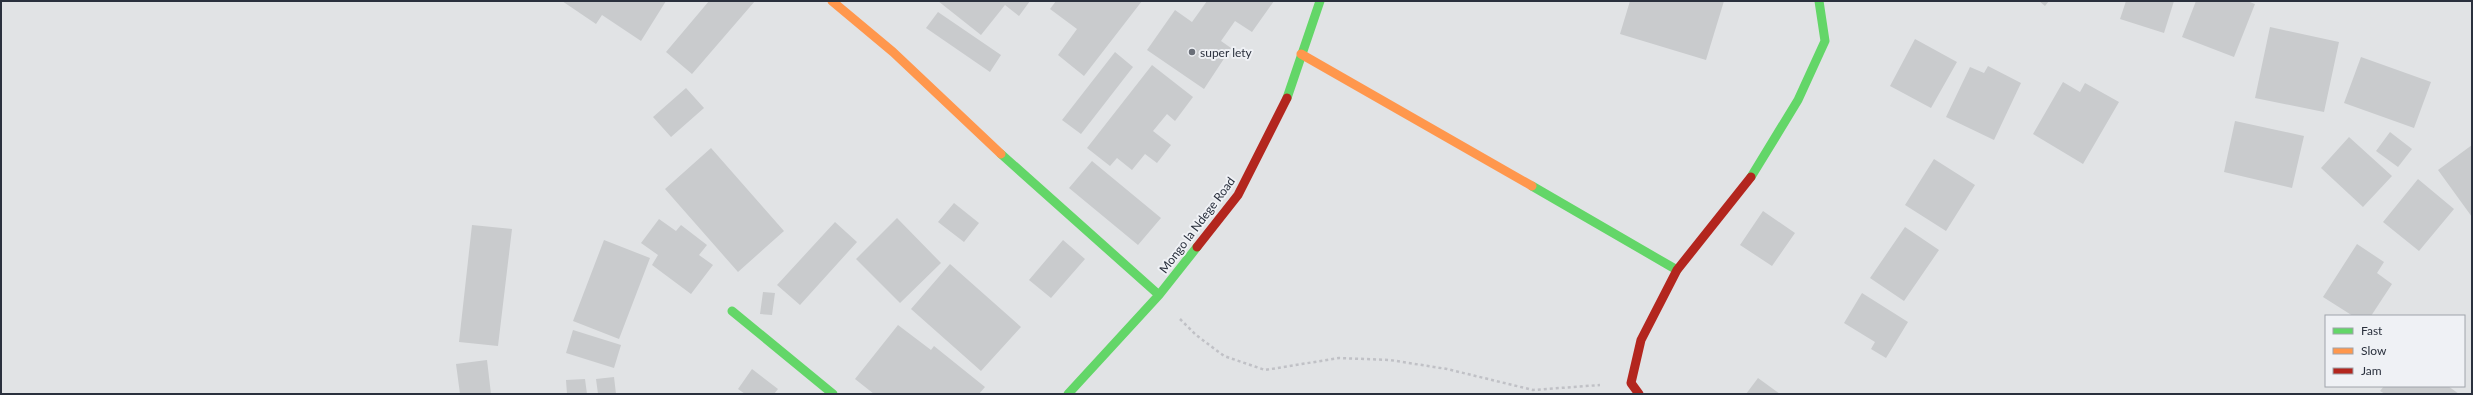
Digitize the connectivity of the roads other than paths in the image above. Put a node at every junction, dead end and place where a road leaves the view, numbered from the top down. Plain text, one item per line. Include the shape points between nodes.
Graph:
1 (832, 1) edge
2 (1320, 1) edge
3 (1819, 1) edge
4 (1301, 54) junction
5 (1677, 270) junction
6 (1158, 295) junction
7 (732, 311) dead end
8 (833, 394) edge
9 (1068, 394) edge
10 (1639, 394) edge

1 - 6 street via 893,52 992,146
2 - 4 street, Mongo la Ndege Road
3 - 5 street via 1825,41 1798,100 1746,185
4 - 5 street
4 - 6 street, Mongo la Ndege Road via 1284,108 1238,195
5 - 10 street via 1641,340 1631,382
6 - 9 street, Mongo la Ndege Road
7 - 8 street

